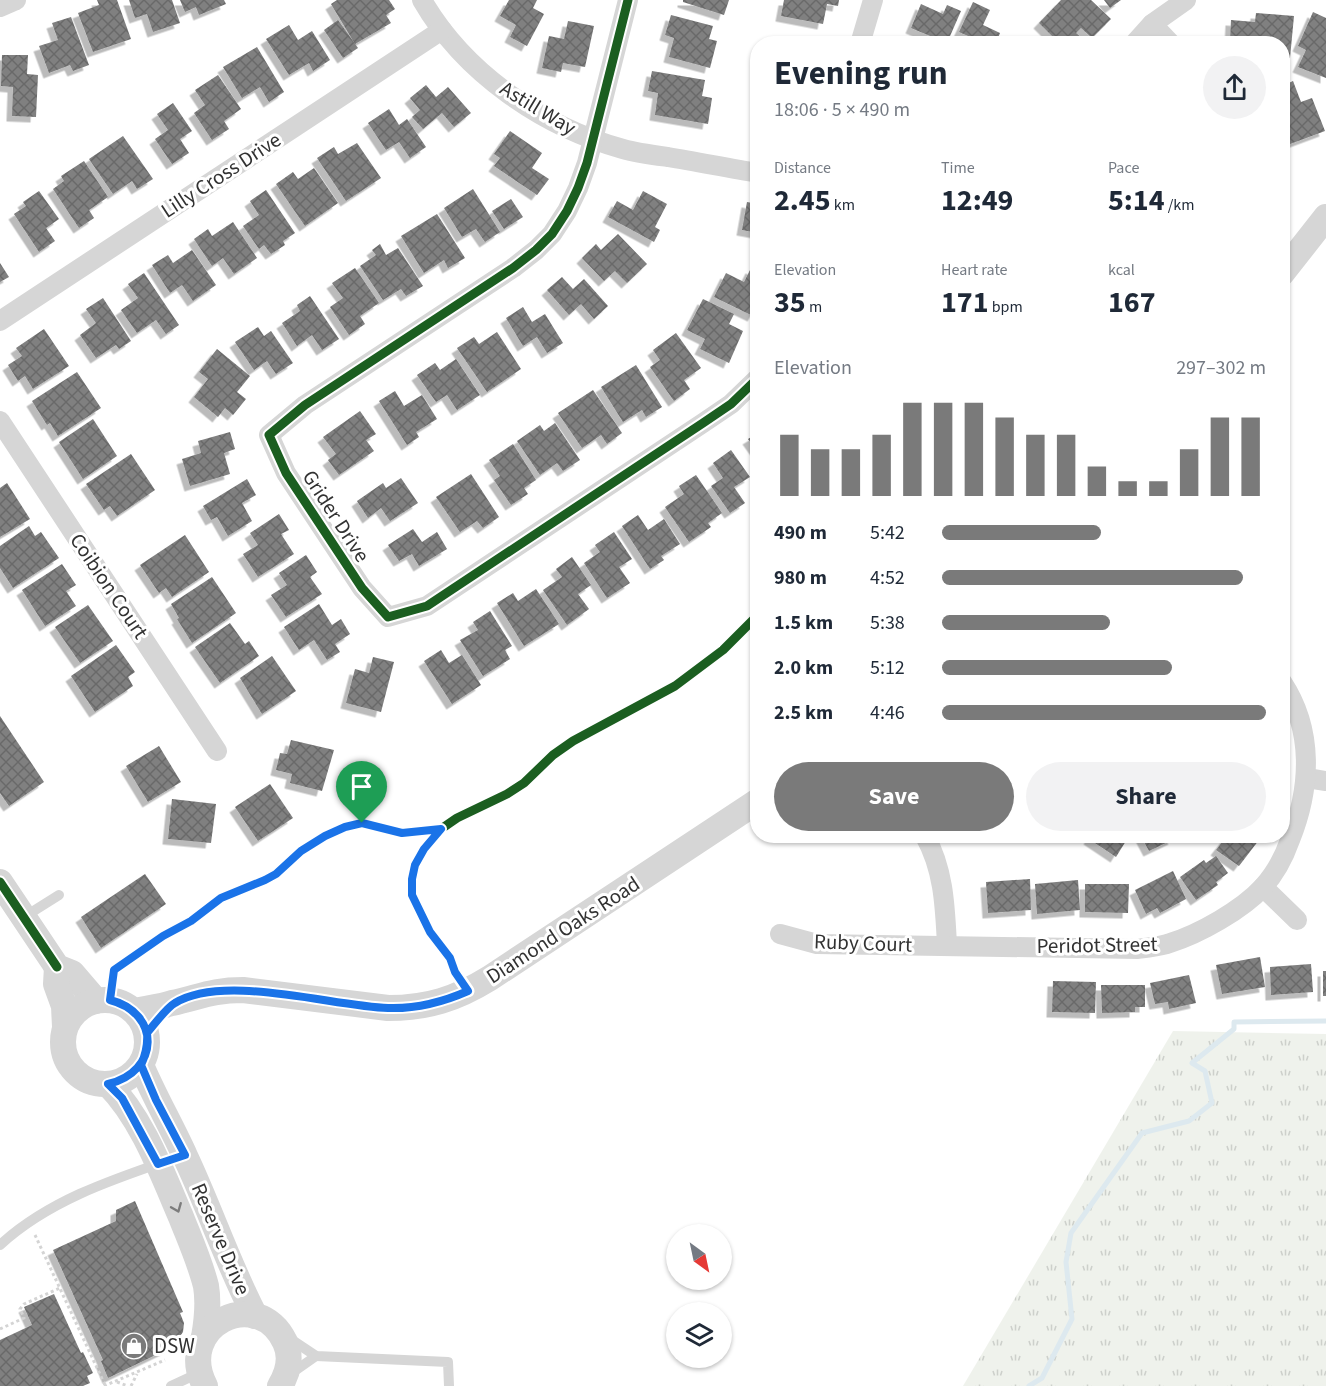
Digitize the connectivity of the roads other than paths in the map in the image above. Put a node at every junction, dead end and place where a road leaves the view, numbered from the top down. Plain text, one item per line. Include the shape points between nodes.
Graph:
1 (16, 0) edge
2 (422, 0) edge
3 (628, 0) edge
4 (873, 0) edge
5 (1186, 0) edge
6 (0, 7) edge
7 (1152, 24) junction
8 (442, 30) junction
9 (862, 36) edge
10 (1141, 36) edge
11 (1163, 36) edge
12 (592, 139) junction
13 (750, 172) edge
14 (1326, 217) edge
15 (1290, 263) edge
16 (0, 321) edge
17 (750, 386) edge
18 (0, 421) edge
19 (1290, 696) edge
20 (217, 751) dead end
21 (1316, 779) edge
22 (750, 806) edge
23 (1290, 842) edge
24 (929, 843) edge
25 (1290, 843) edge
26 (0, 882) edge
27 (1263, 887) junction
28 (58, 895) dead end
29 (24, 917) junction
30 (1297, 920) dead end
31 (780, 934) dead end
32 (947, 945) junction
33 (57, 967) junction
34 (103, 1000) junction
35 (141, 1022) junction
36 (66, 1028) junction
37 (141, 1065) junction
38 (108, 1084) junction
39 (185, 1155) junction
40 (158, 1164) junction
41 (0, 1245) edge
42 (255, 1316) junction
43 (281, 1333) junction
44 (204, 1337) junction
45 (316, 1356) junction
46 (202, 1380) edge
47 (283, 1382) edge
48 (171, 1386) edge
49 (449, 1386) edge

1 - 6 street
2 - 8 street, Astill Way
3 - 12 street
4 - 9 street
5 - 7 street
7 - 10 street
7 - 11 street
8 - 12 street, Astill Way via 462,53 513,96 545,118
8 - 16 street, Lilly Cross Drive
12 - 13 street, Astill Way via 624,150
12 - 17 street, Grider Drive via 567,212 536,250 305,405 269,435 286,474 362,588 388,617 427,606 731,404
14 - 15 street
18 - 20 street, Coibion Court
19 - 21 street, Peridot Street
21 - 23 street, Peridot Street
22 - 35 street, Diamond Oaks Road via 490,978 445,1001 388,1008 225,990 174,1003
24 - 32 street via 942,879
25 - 27 street, Peridot Street
26 - 29 street
27 - 30 street
27 - 32 street, Peridot Street via 1232,913 1168,944 1138,949
28 - 29 lane
29 - 33 street
31 - 32 street, Ruby Court via 817,944
33 - 34 street via 72,973
33 - 36 street via 56,984
34 - 35 street via 123,1003
34 - 36 street via 83,1006
35 - 37 street via 148,1044
36 - 38 street via 63,1041 71,1067 94,1083
37 - 38 street via 132,1075
37 - 39 street, Reserve Drive
38 - 40 street, Reserve Drive via 122,1098
39 - 40 lane
39 - 42 street, Reserve Drive via 236,1280
40 - 41 lane via 67,1199
40 -> 44 street, Reserve Drive via 206,1288 208,1314
42 - 43 street
42 - 44 street via 226,1317
43 - 45 lane
43 - 47 street via 288,1347 289,1362
44 - 46 street, Reserve Drive via 198,1355
45 - 47 lane
45 - 49 lane via 448,1362
46 - 48 lane

